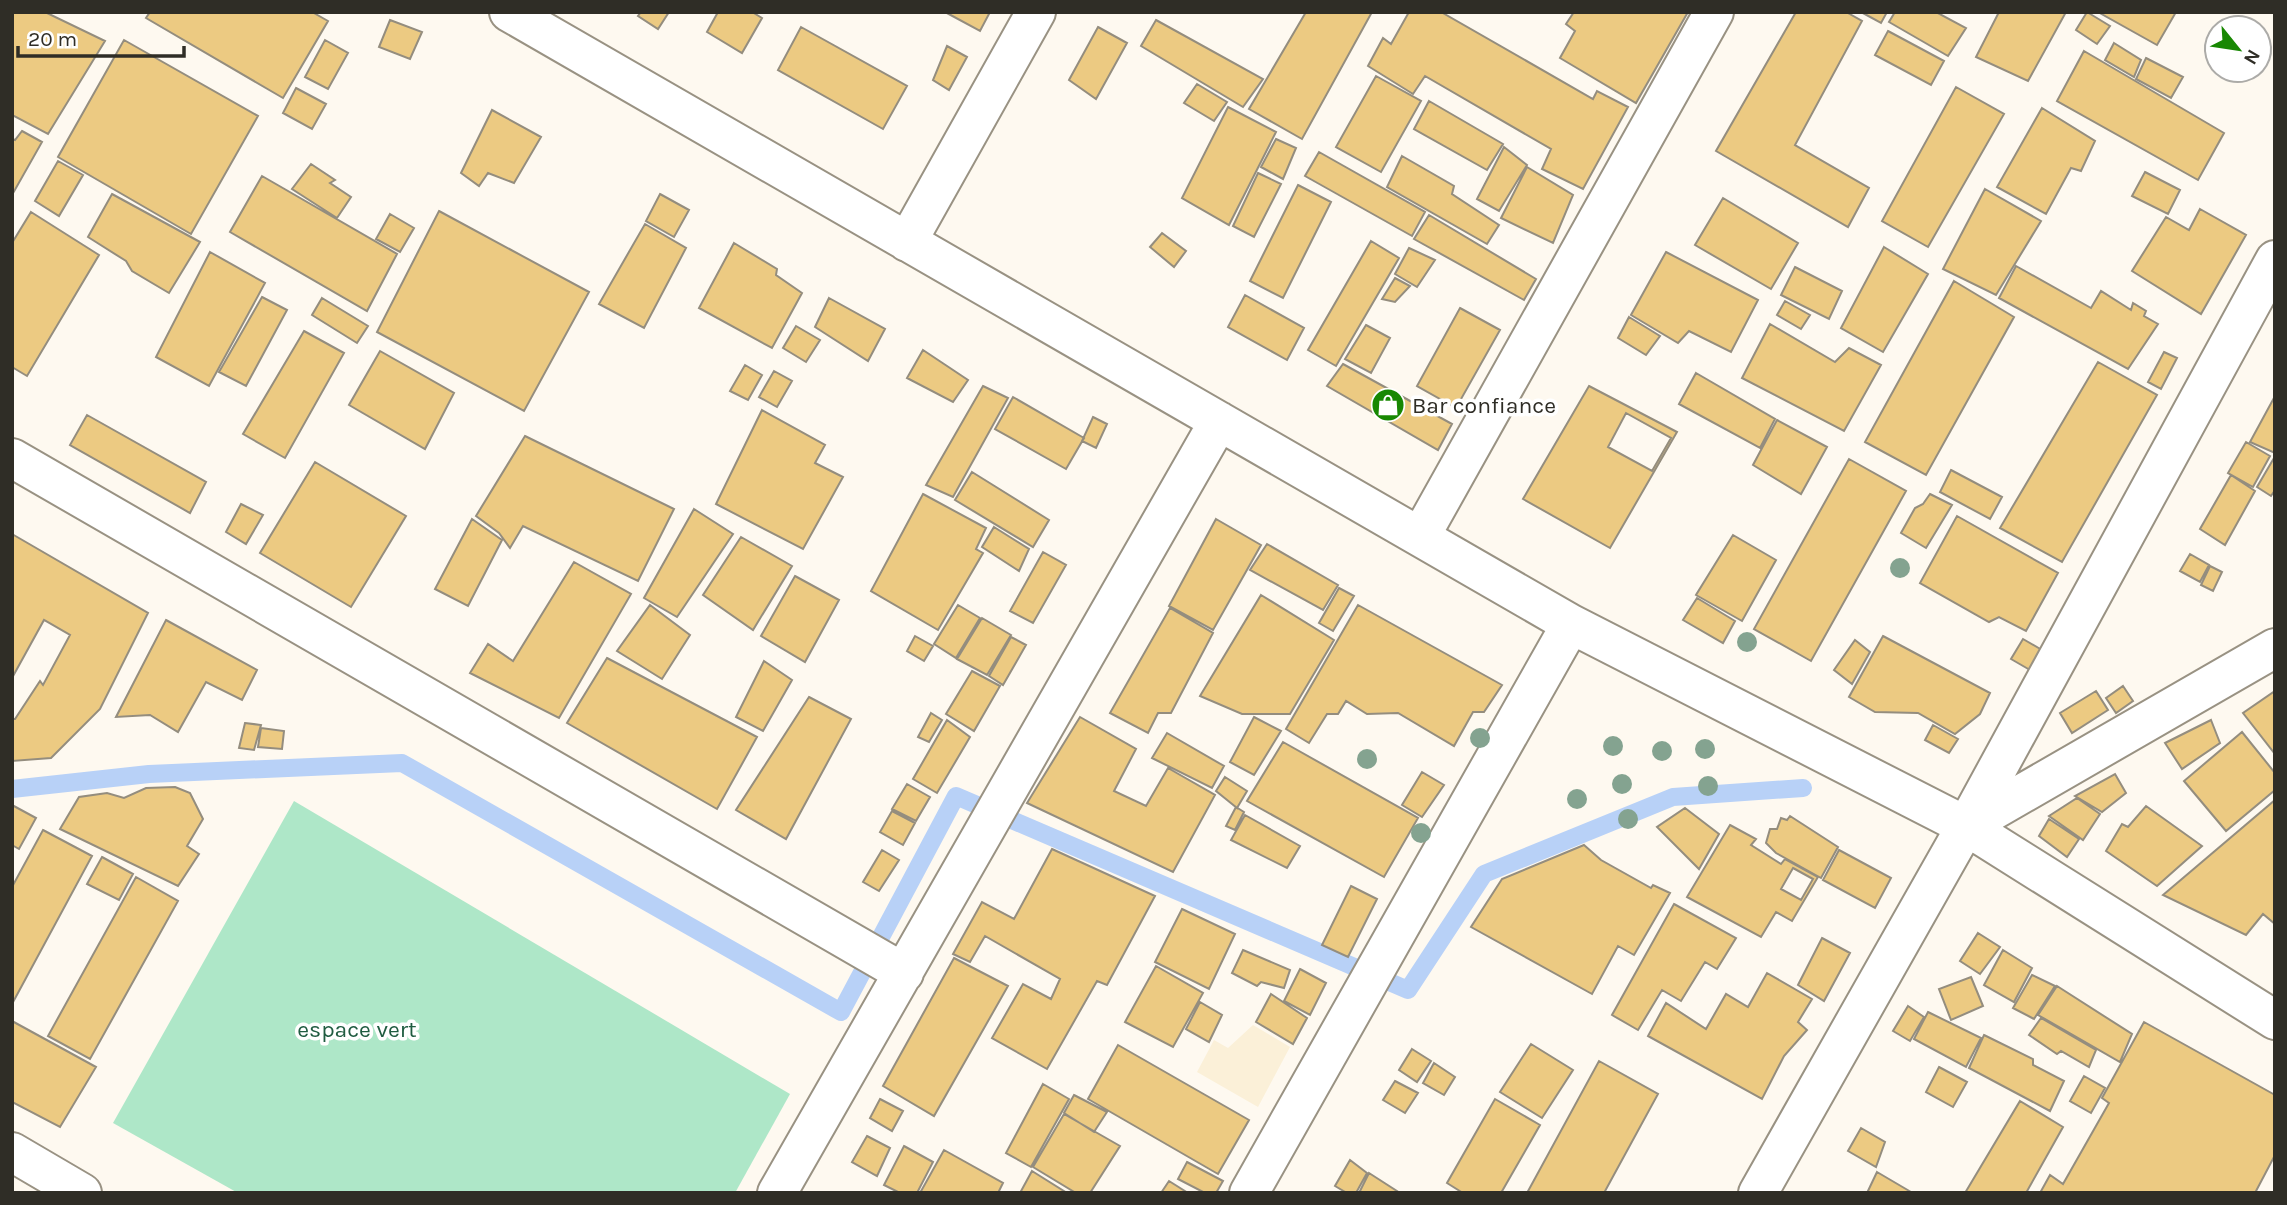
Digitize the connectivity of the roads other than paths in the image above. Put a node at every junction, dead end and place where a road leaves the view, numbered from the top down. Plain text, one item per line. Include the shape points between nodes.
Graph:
1 (509, 12) edge
2 (1036, 12) edge
3 (1714, 12) edge
4 (907, 242) junction
5 (2275, 260) edge
6 (1219, 421) junction
7 (12, 458) edge
8 (1420, 537) junction
9 (1571, 624) junction
10 (2275, 648) edge
11 (1966, 826) junction
12 (904, 972) junction
13 (2275, 1020) edge
14 (12, 1152) edge
15 (82, 1193) edge
16 (777, 1193) edge
17 (1249, 1193) edge
18 (1758, 1193) edge

1 - 4 street
2 - 4 street
3 - 8 street
4 - 6 street
5 - 11 street
6 - 8 street
6 - 12 street
7 - 12 street
8 - 9 street
9 - 11 street
9 - 17 street
10 - 11 street
11 - 13 street
11 - 18 street
12 - 16 street
14 - 15 street

